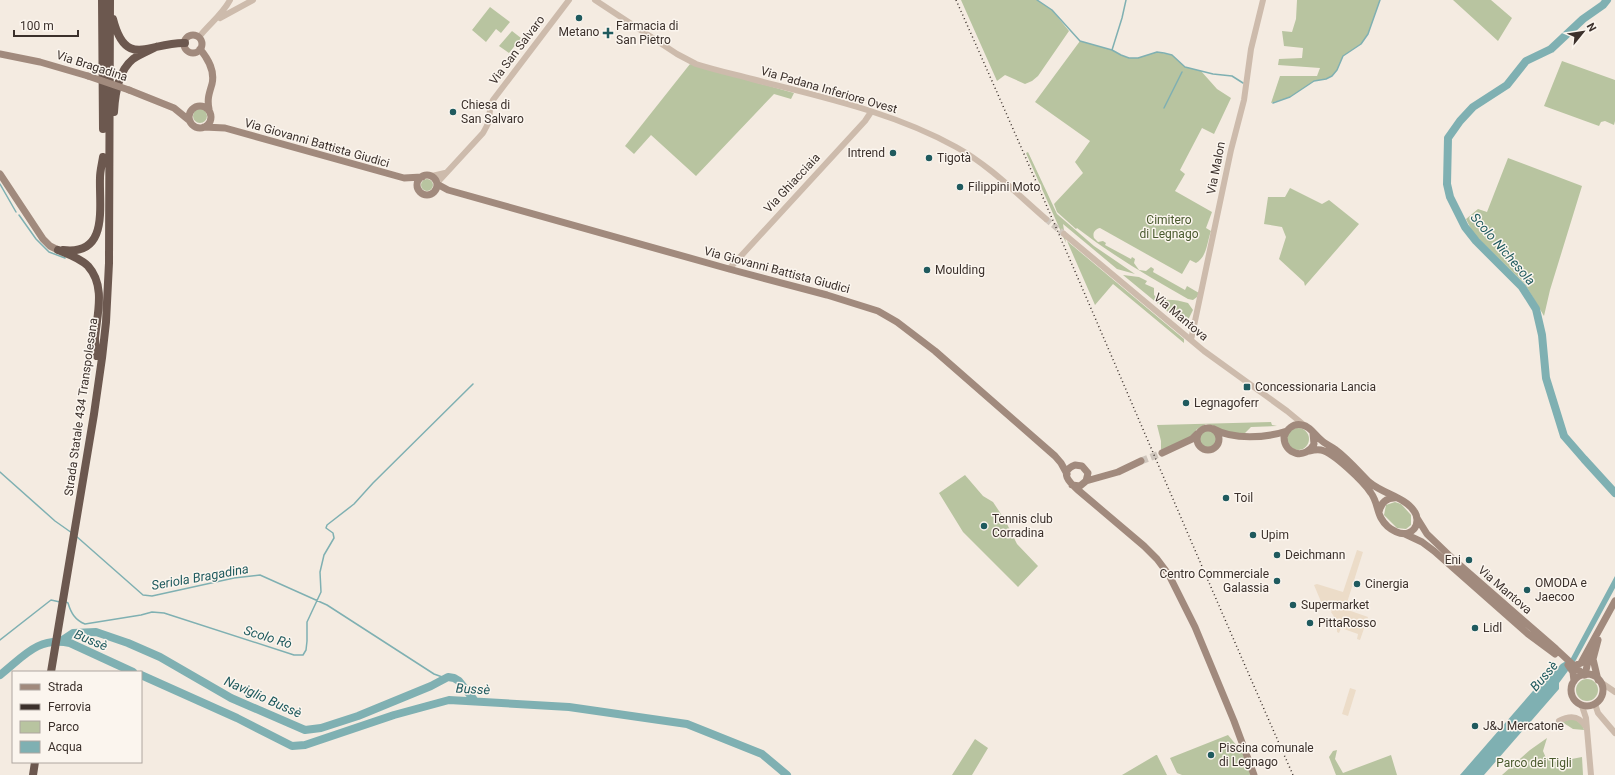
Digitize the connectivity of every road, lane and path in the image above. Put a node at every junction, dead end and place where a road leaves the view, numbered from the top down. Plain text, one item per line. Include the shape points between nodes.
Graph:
1 (102, 0) edge
2 (110, 0) edge
3 (230, 0) edge
4 (242, 0) edge
5 (253, 0) edge
6 (569, 0) edge
7 (595, 0) edge
8 (1263, 0) edge
9 (239, 7) junction
10 (215, 20) junction
11 (199, 37) junction
12 (184, 43) junction
13 (156, 47) junction
14 (200, 49) junction
15 (0, 54) edge
16 (208, 94) junction
17 (195, 107) junction
18 (174, 108) junction
19 (210, 111) junction
20 (871, 112) junction
21 (190, 121) junction
22 (204, 127) junction
23 (225, 128) junction
24 (103, 157) junction
25 (109, 172) junction
26 (447, 173) junction
27 (0, 174) edge
28 (432, 176) junction
29 (422, 177) junction
30 (404, 178) junction
31 (437, 184) junction
32 (417, 188) junction
33 (448, 190) junction
34 (434, 193) junction
35 (1046, 219) tunnel mouth
36 (1064, 234) tunnel mouth
37 (58, 250) junction
38 (729, 269) junction
39 (1191, 340) junction
40 (97, 356) junction
41 (1287, 411) junction
42 (1304, 425) junction
43 (1214, 429) junction
44 (1288, 430) junction
45 (1313, 432) junction
46 (1197, 434) junction
47 (1234, 436) junction
48 (1269, 436) junction
49 (1219, 443) junction
50 (1182, 444) junction
51 (1285, 444) junction
52 (1199, 446) junction
53 (1309, 451) junction
54 (1162, 453) tunnel mouth
55 (1055, 456) junction
56 (1141, 461) tunnel mouth
57 (1075, 465) junction
58 (1087, 471) junction
59 (1066, 474) junction
60 (1104, 475) junction
61 (1086, 482) junction
62 (1072, 485) junction
63 (1088, 498) junction
64 (1394, 498) junction
65 (75, 512) junction
66 (1379, 512) junction
67 (1417, 518) junction
68 (1405, 534) junction
69 (1615, 601) edge
70 (1602, 626) junction
71 (1593, 642) junction
72 (1566, 661) junction
73 (1573, 668) junction
74 (49, 669) edge
75 (1584, 675) junction
76 (1574, 680) junction
77 (1599, 681) junction
78 (1615, 692) edge
79 (1595, 704) junction
80 (1582, 706) junction
81 (1559, 721) dead end
82 (1587, 728) junction
83 (1615, 733) edge
84 (30, 763) edge
85 (35, 763) edge
86 (28, 775) edge
87 (33, 775) edge
88 (1254, 775) edge
89 (1591, 775) edge

1 - 24 highway, Strada Statale 434 Transpolesana
2 - 13 highway via 114,25 126,45 138,50
2 - 25 highway, Strada Statale 434 Transpolesana
3 - 10 street
4 - 9 street
5 - 9 street
6 - 26 street, Via San Salvaro via 493,100 483,133
7 - 20 street, Via Padana Inferiore Ovest via 696,64
8 - 39 street, Via Malon via 1244,100
9 - 10 street
10 - 11 street
11 - 12 main road via 190,35
11 - 14 main road via 202,43
12 - 13 highway
12 - 14 main road via 190,52 194,53
13 - 25 highway via 132,60 121,75 114,106
14 - 16 main road via 213,71
15 - 18 main road, Via Bragadina, bridge via 88,76
16 - 17 main road
16 - 19 main road
17 - 18 main road, Via Bragadina
17 - 19 main road via 204,106
17 - 21 main road via 189,114
18 - 21 main road, Via Bragadina
19 - 22 main road via 211,120
19 - 23 main road, Via Giovanni Battista Giudici
20 - 35 street, Via Padana Inferiore Ovest via 916,128 963,151
20 - 38 street, Via Ghiacciaia via 865,122
21 - 22 main road via 196,127
22 - 23 main road, Via Giovanni Battista Giudici
23 - 30 main road, Via Giovanni Battista Giudici
24 - 37 highway via 100,176 100,222 97,234 90,244 81,249
24 - 40 highway, Strada Statale 434 Transpolesana via 104,264
25 - 65 highway, Strada Statale 434 Transpolesana via 109,263 104,336 95,407
26 - 28 street
26 - 31 street, Via San Salvaro
27 - 37 main road via 43,239
28 - 29 main road, Via Giovanni Battista Giudici
28 - 31 main road, Via Giovanni Battista Giudici
29 - 30 main road, Via Giovanni Battista Giudici
29 - 32 main road
30 - 32 main road, Via Giovanni Battista Giudici
31 - 33 main road, Via Giovanni Battista Giudici
31 - 34 main road
32 - 34 main road, Via Giovanni Battista Giudici via 424,195
33 - 34 main road, Via Giovanni Battista Giudici
33 - 38 main road, Via Giovanni Battista Giudici
36 - 39 street, Via Mantova
37 - 40 highway via 88,266 98,282 95,339
38 - 55 main road, Via Giovanni Battista Giudici via 878,311 935,350
39 - 41 street, Via Mantova
40 - 65 highway, Strada Statale 434 Transpolesana
41 - 42 street, Via Mantova
41 - 44 street via 1291,418
42 - 44 main road via 1295,425
42 - 45 main road, Via Mantova
43 - 46 main road via 1206,427
43 - 47 main road
43 - 49 main road via 1218,433
44 - 48 main road
44 - 51 main road via 1284,437
45 - 53 main road via 1314,440
45 - 64 main road, Via Mantova via 1377,488
46 - 50 main road
46 - 52 main road
47 - 48 main road
47 - 49 main road via 1227,437
48 - 51 main road, Via Mantova
49 - 52 main road via 1210,450
50 - 52 main road via 1191,443
50 - 54 main road
51 - 53 main road, Via Mantova via 1293,453 1302,455
53 - 66 main road, Via Mantova via 1326,451 1340,462 1370,491
55 - 57 main road, Via Giovanni Battista Giudici
55 - 59 main road, Via Giovanni Battista Giudici
56 - 60 main road, Via Giovanni Battista Giudici via 1118,472
57 - 58 main road, Via Giovanni Battista Giudici via 1082,466
57 - 59 main road via 1068,469
58 - 60 main road, Via Giovanni Battista Giudici
58 - 61 main road
59 - 62 main road, Via Giovanni Battista Giudici
60 - 61 main road, Via Giovanni Battista Giudici
61 - 62 main road, Via Giovanni Battista Giudici via 1080,486
61 - 63 main road
62 - 63 main road, Via Giovanni Battista Giudici
63 - 88 main road, Via Giovanni Battista Giudici via 1157,558 1170,575 1195,627
64 - 66 main road via 1384,501
64 - 67 main road, Via Mantova via 1403,501 1414,511
65 - 74 highway, Strada Statale 434 Transpolesana
66 - 68 main road, Via Mantova via 1382,519 1397,533
67 - 68 main road via 1414,528
67 - 72 main road, Via Mantova via 1427,534 1455,561
68 - 72 main road, Via Mantova via 1434,551 1533,638
69 - 70 main road
70 - 71 main road
70 - 77 main road via 1593,659
71 - 73 main road via 1581,663
71 - 75 main road
72 - 73 main road, Via Mantova
73 - 75 main road, Via Mantova
73 - 76 main road
75 - 76 main road
75 - 77 main road via 1591,675
76 - 80 main road via 1572,696
77 - 78 street
77 - 79 main road via 1602,692
79 - 80 main road
79 - 83 street via 1598,713
80 - 82 street
81 - 82 street via 1576,717
82 - 89 street
84 - 86 highway
85 - 87 highway

